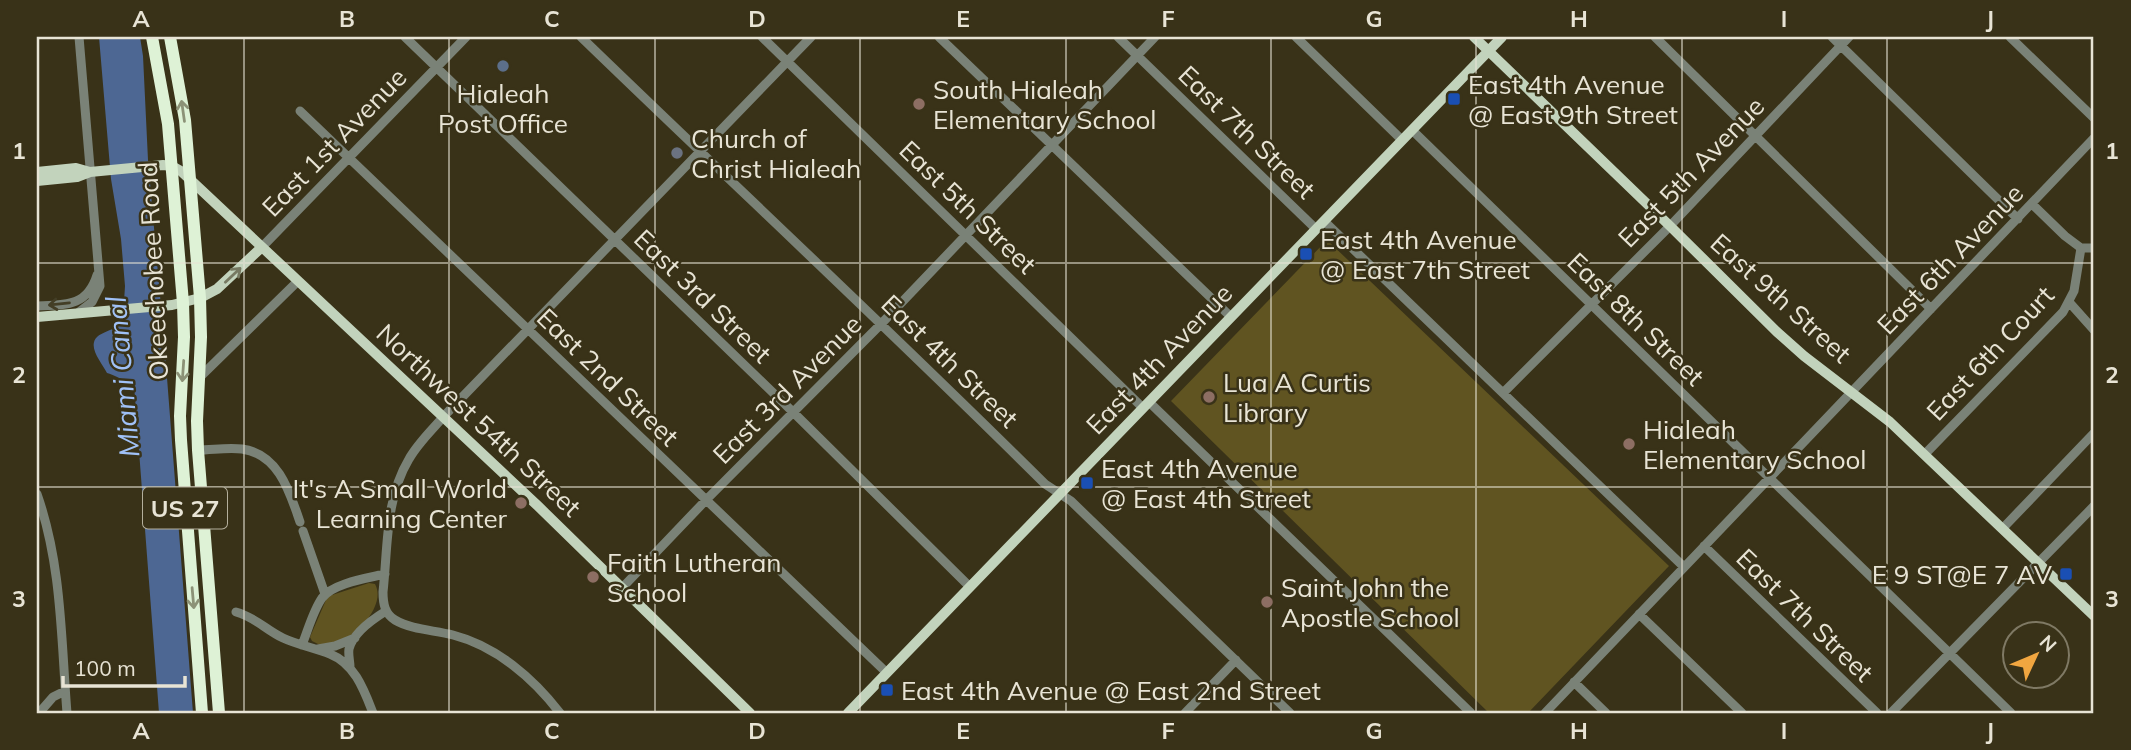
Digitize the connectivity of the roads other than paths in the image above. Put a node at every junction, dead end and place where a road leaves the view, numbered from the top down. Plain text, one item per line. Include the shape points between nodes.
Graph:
1 (79, 37) edge
2 (152, 37) edge
3 (170, 37) edge
4 (405, 37) edge
5 (466, 37) edge
6 (580, 37) edge
7 (762, 37) edge
8 (811, 37) edge
9 (939, 37) edge
10 (1118, 37) edge
11 (1155, 37) edge
12 (1296, 37) edge
13 (1474, 37) edge
14 (1502, 37) edge
15 (1655, 37) edge
16 (1832, 37) edge
17 (1849, 37) edge
18 (2010, 37) edge
19 (1841, 45) junction
20 (1488, 51) junction
21 (1137, 55) junction
22 (788, 61) junction
23 (436, 67) junction
24 (300, 111) dead end
25 (2094, 118) edge
26 (1412, 130) junction
27 (1755, 135) junction
28 (2094, 138) edge
29 (1402, 140) junction
30 (1052, 145) junction
31 (700, 153) junction
32 (348, 158) junction
33 (172, 166) junction
34 (37, 172) edge
35 (90, 172) junction
36 (190, 179) junction
37 (37, 181) edge
38 (2032, 205) junction
39 (2018, 219) junction
40 (1320, 225) junction
41 (1670, 226) junction
42 (966, 235) junction
43 (614, 240) junction
44 (262, 247) junction
45 (2094, 247) edge
46 (2081, 248) junction
47 (97, 273) junction
48 (298, 281) junction
49 (200, 298) junction
50 (2069, 302) junction
51 (183, 303) junction
52 (1591, 305) junction
53 (37, 306) edge
54 (1931, 309) junction
55 (77, 313) junction
56 (37, 317) edge
57 (1231, 317) junction
58 (882, 323) junction
59 (528, 329) junction
60 (2094, 330) edge
61 (200, 377) junction
62 (1851, 391) junction
63 (1503, 394) junction
64 (1146, 405) junction
65 (794, 413) junction
66 (444, 416) junction
67 (2094, 433) edge
68 (198, 450) junction
69 (1925, 454) junction
70 (1770, 478) junction
71 (1059, 495) junction
72 (37, 497) edge
73 (706, 500) junction
74 (2094, 506) edge
75 (2003, 528) junction
76 (1704, 547) junction
77 (2038, 562) junction
78 (1684, 567) junction
79 (385, 574) junction
80 (970, 587) junction
81 (622, 588) junction
82 (325, 594) junction
83 (386, 611) junction
84 (236, 612) dead end
85 (1639, 614) junction
86 (2094, 616) edge
87 (356, 637) junction
88 (302, 645) junction
89 (317, 650) junction
90 (1949, 653) junction
91 (1236, 660) junction
92 (350, 667) junction
93 (887, 673) junction
94 (1574, 682) junction
95 (65, 691) junction
96 (39, 713) edge
97 (67, 713) edge
98 (202, 713) edge
99 (219, 713) edge
100 (373, 713) edge
101 (559, 713) edge
102 (750, 713) edge
103 (848, 713) edge
104 (1185, 713) edge
105 (1290, 713) edge
106 (1471, 713) edge
107 (1545, 713) edge
108 (1606, 713) edge
109 (1742, 713) edge
110 (1877, 713) edge
111 (1891, 713) edge
112 (2011, 713) edge

1 - 35 street
2 - 33 highway, Okeechobee Road / US 27
36 -> 3 highway, Okeechobee Road / US 27
4 - 23 street, East 3rd Street
5 - 23 street, East 1st Avenue
6 - 31 street, East 4th Street
7 - 22 street, East 5th Street
8 - 22 street
9 - 30 street
10 - 21 street, East 7th Street
11 - 21 street, East 3rd Avenue
12 - 29 street
13 - 20 main road, East 9th Street
14 - 20 main road, East 4th Avenue
15 - 27 street
16 - 19 street
17 - 19 street, East 5th Avenue
18 - 25 street
19 - 27 street, East 5th Avenue
19 - 39 street
20 - 26 main road, East 4th Avenue
20 - 41 main road, East 9th Street
21 - 30 street, East 3rd Avenue
21 - 40 street, East 7th Street
22 - 31 street
22 - 42 street, East 5th Street
23 - 32 street, East 1st Avenue
23 - 43 street, East 3rd Street
24 - 32 street, East 2nd Street
26 - 29 main road, East 4th Avenue
26 - 52 street, East 8th Street
27 - 41 street, East 5th Avenue
27 - 54 street
28 - 38 street, East 6th Avenue
29 - 40 main road, East 4th Avenue
30 - 42 street, East 3rd Avenue
30 - 57 street
31 - 43 street
31 - 58 street, East 4th Street
32 - 44 street, East 1st Avenue
32 - 59 street, East 2nd Street
33 - 35 main road
33 - 36 main road, Northwest 54th Street
33 - 51 highway, Okeechobee Road / US 27
34 - 35 main road
35 - 37 main road
35 - 47 street
36 - 44 main road, Northwest 54th Street
36 - 49 highway, Okeechobee Road / US 27
38 - 39 street, East 6th Avenue
38 - 46 street
39 - 54 street, East 6th Avenue
40 - 57 main road, East 4th Avenue
40 - 63 street, East 7th Street
41 - 52 street, East 5th Avenue
41 - 62 main road, East 9th Street via 1777,332
42 - 58 street, East 3rd Avenue
42 - 64 street, East 5th Street
43 - 59 street
43 - 65 street, East 3rd Street
44 - 48 main road, Northwest 54th Street
49 -> 44 main road via 217,289
45 - 46 street
46 - 50 street, East 6th Court
47 -> 53 street via 81,299
47 - 55 street via 100,286 95,298
48 - 61 street
48 - 66 main road, Northwest 54th Street
49 - 51 main road
49 - 61 highway, Okeechobee Road / US 27
50 - 60 street
50 - 69 street, East 6th Court
51 - 55 main road
51 -> 98 highway, Okeechobee Road / US 27 via 181,440
52 - 63 street, East 5th Avenue
52 - 70 street, East 8th Street
54 - 62 street, East 6th Avenue
55 - 56 main road
57 - 64 main road, East 4th Avenue
58 - 65 street, East 3rd Avenue
58 - 71 street, East 4th Street
59 - 66 street
59 - 73 street, East 2nd Street
61 - 68 highway, Okeechobee Road / US 27
62 - 69 main road, East 9th Street
62 - 70 street, East 6th Avenue
63 - 78 street, East 7th Street
64 - 71 main road, East 4th Avenue
64 - 106 street, East 5th Street
65 - 73 street, East 3rd Avenue
65 - 80 street, East 3rd Street
66 - 79 street via 410,456 397,483
66 - 81 main road, Northwest 54th Street
67 - 75 street
68 - 82 street via 251,451 284,480
68 - 99 highway, Okeechobee Road / US 27
69 - 75 main road, East 9th Street
70 - 76 street, East 6th Avenue
70 - 90 street, East 8th Street
71 - 80 main road, East 4th Avenue
71 - 91 street, East 4th Street
72 - 95 street via 60,597
73 - 81 street, East 3rd Avenue
73 - 93 street, East 2nd Street
74 - 77 street
75 - 77 main road, East 9th Street
76 - 78 street, East 6th Avenue
76 - 110 street, East 7th Street
77 - 86 main road, East 9th Street
77 - 90 street
78 - 85 street, East 6th Avenue
79 - 82 street
79 - 83 street
80 - 93 main road, East 4th Avenue
81 - 102 main road, Northwest 54th Street
82 - 88 street
83 - 87 street
83 - 101 street via 406,625 463,638 492,652 520,671
84 - 88 street
85 - 94 street, East 6th Avenue
85 - 109 street
87 - 89 street
87 - 92 street via 349,649
88 - 89 street
89 - 92 street
90 - 111 street
90 - 112 street, East 8th Street
91 - 104 street
91 - 105 street, East 4th Street
92 - 100 street
93 - 103 main road, East 4th Avenue
94 - 107 street, East 6th Avenue
94 - 108 street
95 - 96 street
95 - 97 street

